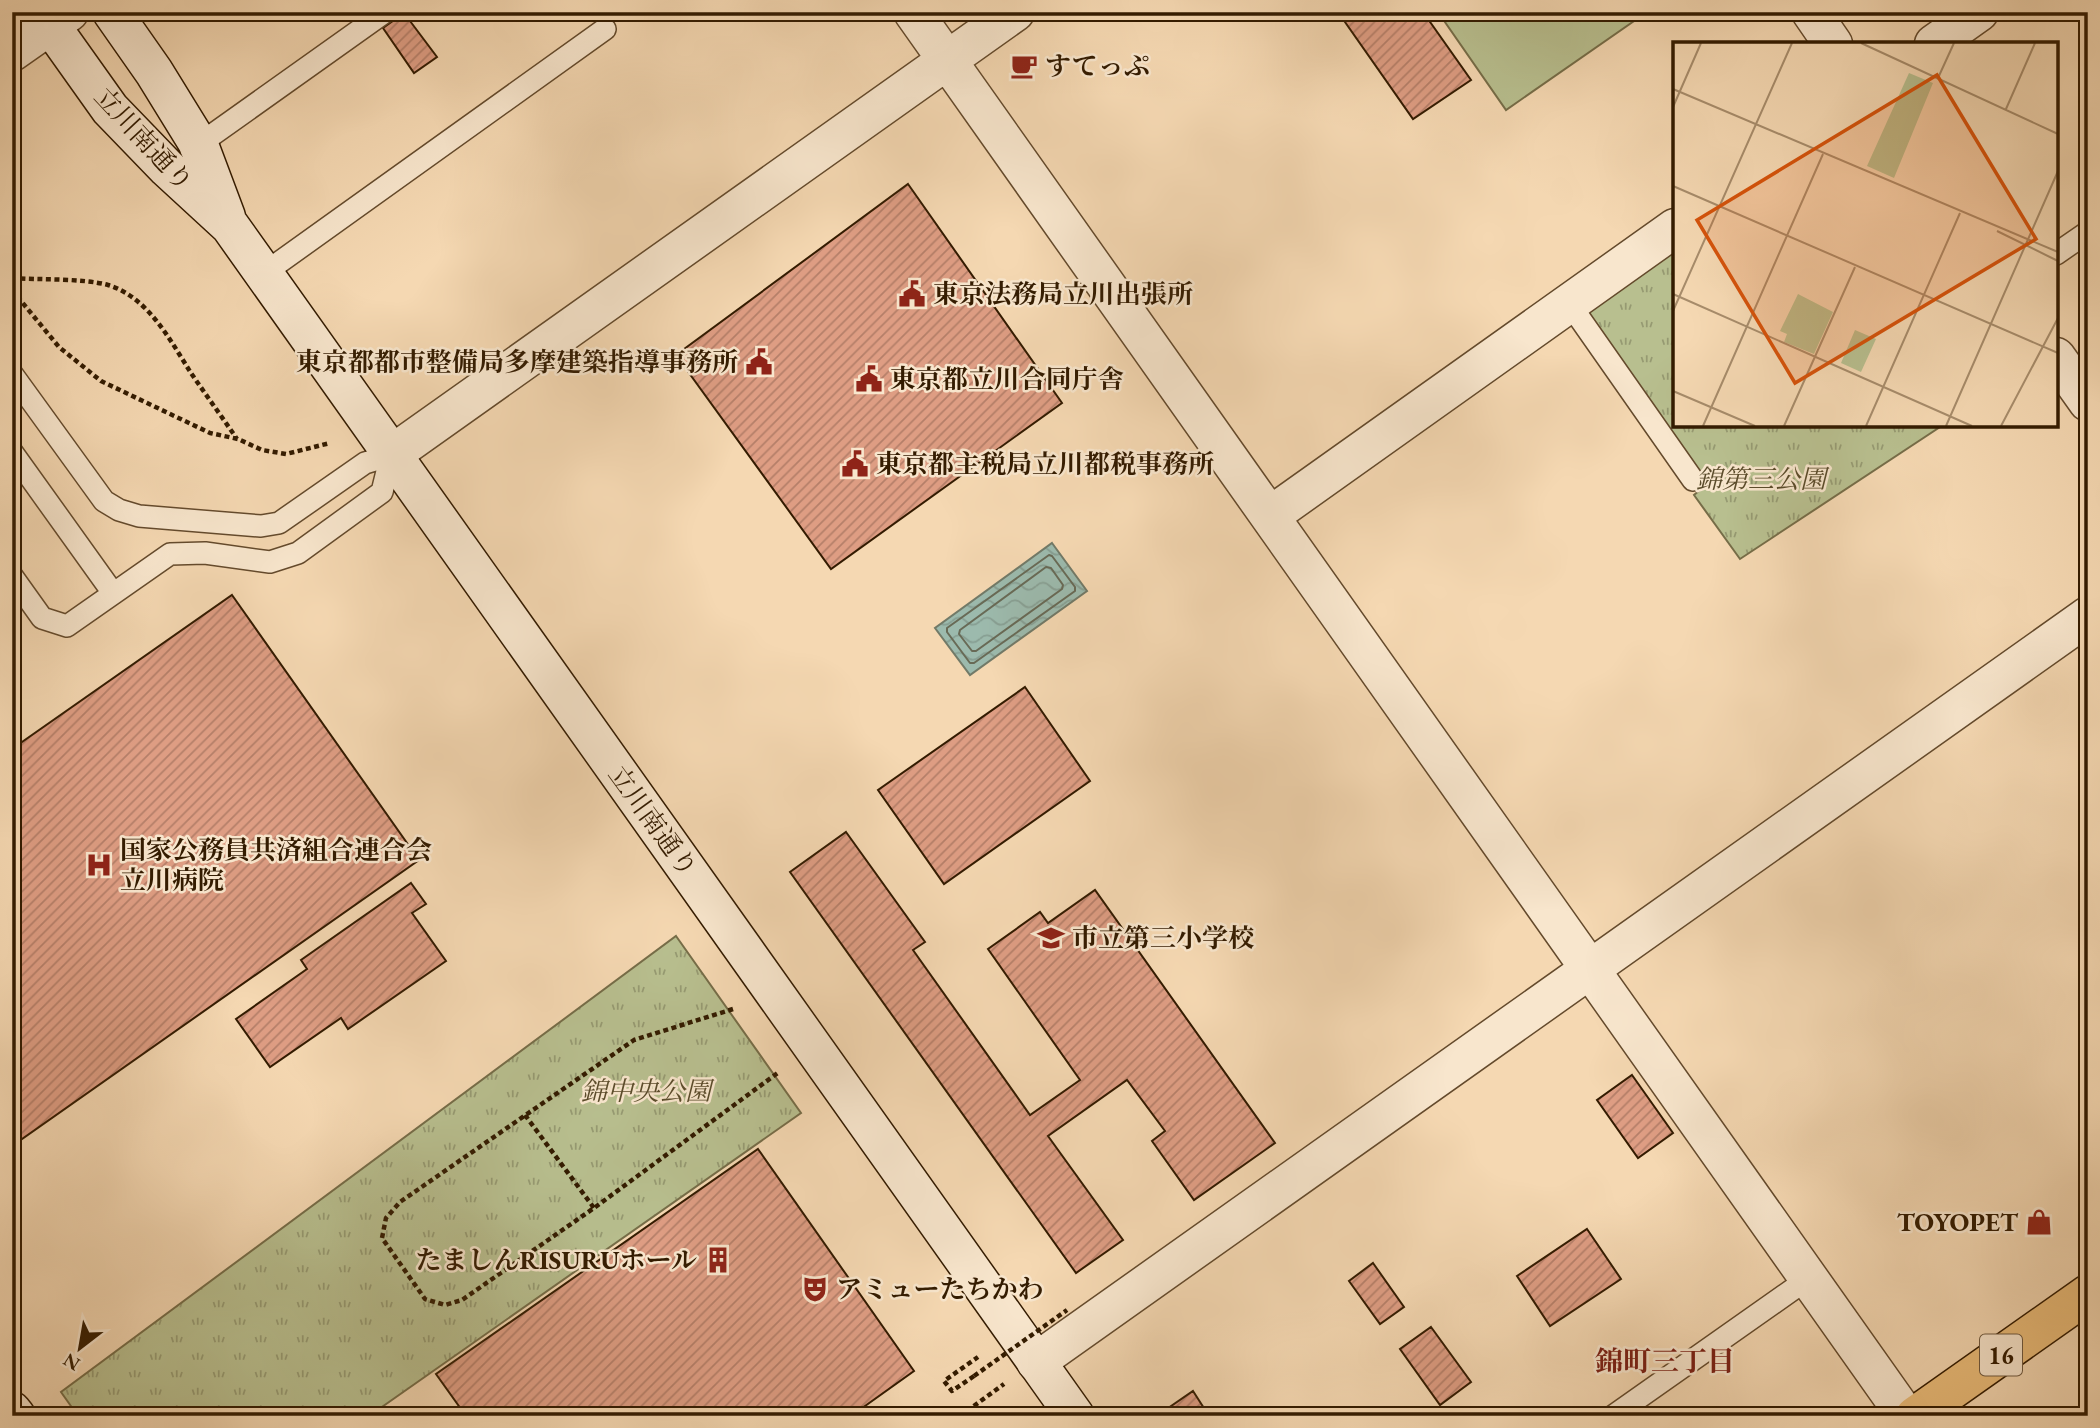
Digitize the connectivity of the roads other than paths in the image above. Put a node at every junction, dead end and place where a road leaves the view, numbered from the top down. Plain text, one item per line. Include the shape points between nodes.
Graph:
1 (112, 12) edge
2 (384, 12) edge
3 (913, 12) edge
4 (1015, 12) edge
5 (1811, 12) edge
6 (1979, 12) edge
7 (54, 17) edge
8 (605, 29) dead end
9 (1832, 42) edge
10 (1937, 42) edge
11 (12, 52) edge
12 (947, 61) junction
13 (199, 145) junction
14 (167, 168) junction
15 (230, 226) junction
16 (1673, 229) edge
17 (2088, 232) edge
18 (2058, 253) edge
19 (263, 274) junction
20 (1569, 303) junction
21 (2058, 360) edge
22 (12, 374) edge
23 (2088, 402) edge
24 (12, 452) edge
25 (391, 455) junction
26 (1693, 480) dead end
27 (1270, 516) junction
28 (12, 576) edge
29 (113, 593) junction
30 (2088, 616) edge
31 (1591, 970) junction
32 (1809, 1279) junction
33 (2088, 1294) edge
34 (1036, 1362) junction
35 (12, 1411) edge
36 (16, 1416) edge
37 (1075, 1416) edge
38 (1613, 1416) edge
39 (1906, 1416) edge
40 (1915, 1416) edge

1 - 13 street, 立川南通り
2 - 13 lane
3 - 12 street
4 - 12 street
5 - 9 street
6 - 10 street
7 - 11 street
7 - 14 street, 立川南通り via 110,109
8 - 19 lane
12 - 25 street
12 - 27 street
13 - 14 lane
13 - 15 street, 立川南通り
14 - 15 street, 立川南通り
15 - 19 street, 立川南通り
16 - 20 street
17 - 18 lane
19 - 25 street, 立川南通り
20 - 26 lane
20 - 27 street
21 - 23 street
22 - 25 lane via 104,501 139,516 261,526 279,523 365,463
24 - 29 lane
25 - 29 lane via 382,492 298,553 270,562 205,553 170,554
25 - 34 street, 立川南通り
27 - 31 street
28 - 29 lane via 42,618 67,626
30 - 31 street
31 - 32 street
31 - 34 street
32 - 38 lane
32 - 39 street
33 - 40 main road, 16
34 - 37 street, 立川南通り
35 - 36 street

